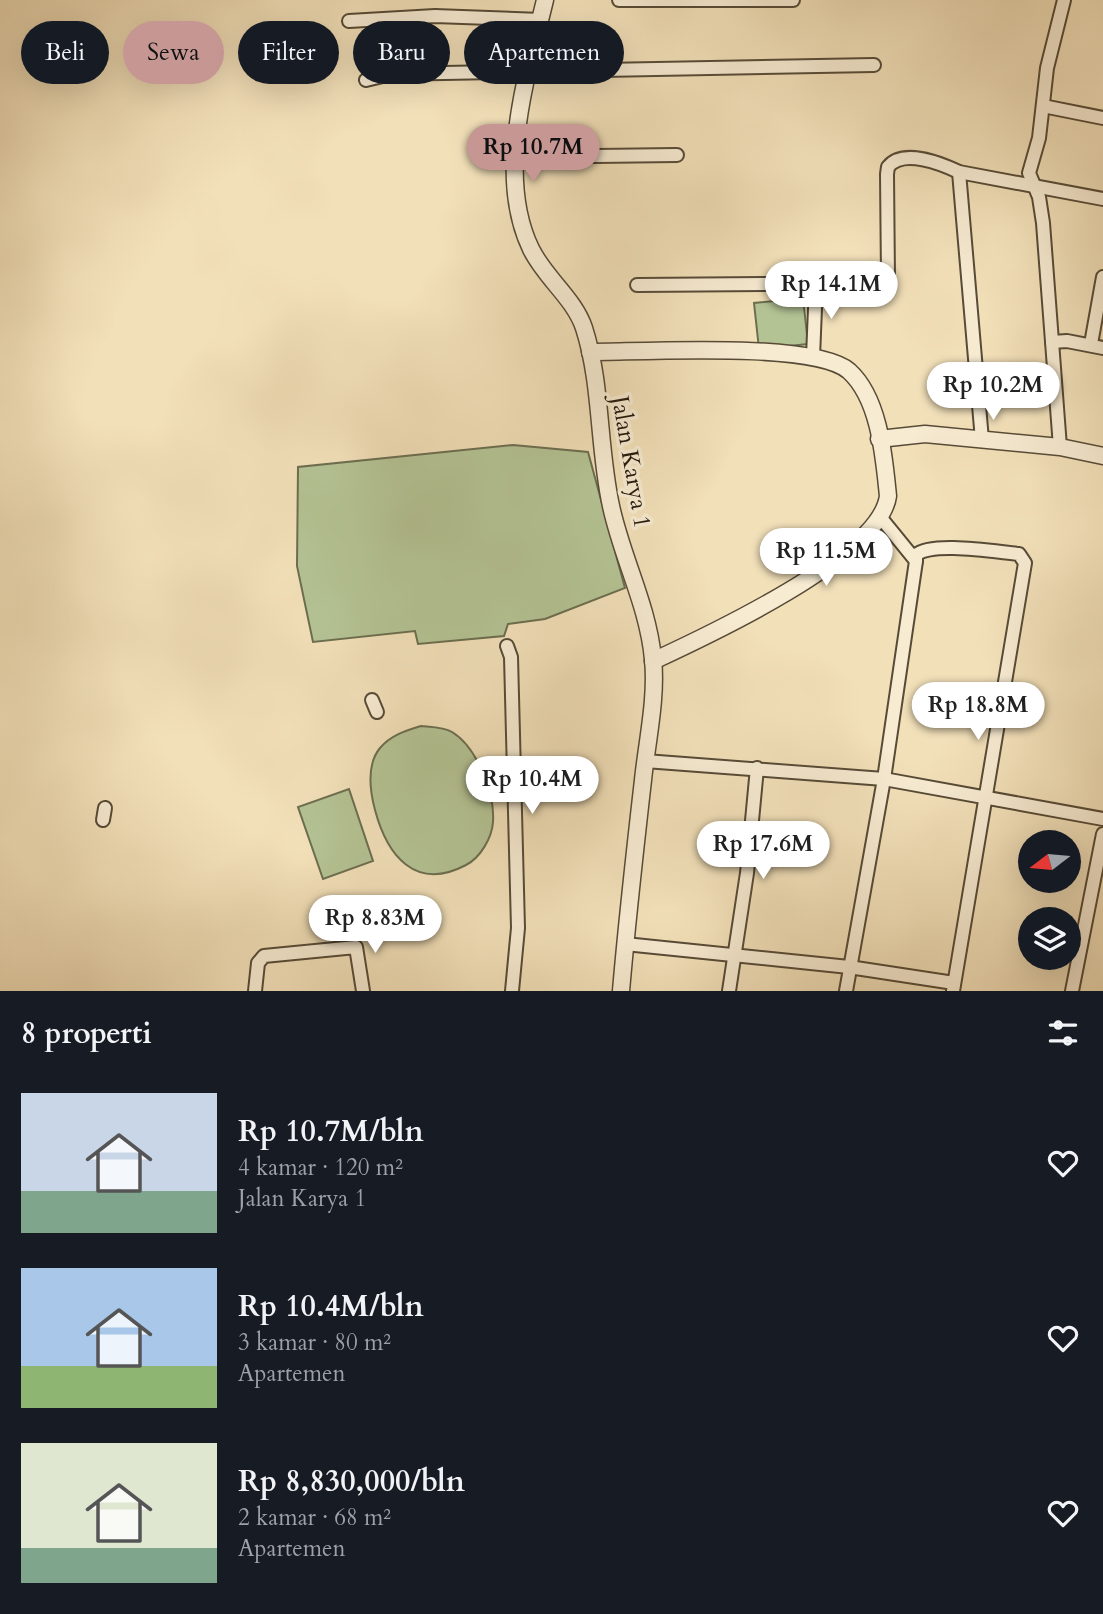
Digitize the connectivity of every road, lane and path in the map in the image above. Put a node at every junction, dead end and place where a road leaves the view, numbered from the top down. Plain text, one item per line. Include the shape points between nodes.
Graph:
1 (545, 0) edge
2 (619, 0) edge
3 (793, 0) edge
4 (1064, 0) edge
5 (541, 20) joint
6 (349, 22) dead end
7 (874, 65) dead end
8 (624, 70) edge
9 (527, 84) edge
10 (1043, 106) junction
11 (1103, 118) edge
12 (677, 155) dead end
13 (513, 157) junction
14 (959, 172) junction
15 (1033, 185) junction
16 (1103, 199) edge
17 (1103, 277) edge
18 (816, 284) junction
19 (637, 285) dead end
20 (1052, 342) junction
21 (1097, 346) edge
22 (590, 352) junction
23 (813, 357) junction
24 (879, 439) junction
25 (982, 440) junction
26 (1060, 447) junction
27 (1103, 456) edge
28 (881, 518) junction
29 (916, 561) junction
30 (507, 646) dead end
31 (653, 661) junction
32 (645, 761) junction
33 (757, 768) junction
34 (884, 779) junction
35 (986, 799) junction
36 (1103, 819) edge
37 (1103, 834) edge
38 (625, 944) junction
39 (733, 957) junction
40 (849, 967) junction
41 (954, 987) edge
42 (1075, 990) edge
43 (255, 991) edge
44 (363, 991) edge
45 (512, 991) edge
46 (621, 991) edge
47 (729, 991) edge
48 (846, 991) edge

1 - 5 street, Jalan Karya 1
2 - 3 street
4 - 10 street
5 - 6 street via 435,16
7 - 8 street
9 - 13 street, Jalan Karya 1
10 - 11 street
10 - 15 street via 1029,173
12 - 13 street
13 - 22 street, Jalan Karya 1 via 514,184 529,246 543,272 579,314
14 - 15 street
14 - 18 street via 920,159 892,163 887,174 886,281
14 - 25 street
15 - 16 street
15 - 20 street via 1043,223
17 - 21 street
18 - 19 street
18 - 23 street
20 - 21 street
20 - 26 street
22 - 23 street
22 - 31 street, Jalan Karya 1 via 610,505 642,601
23 - 24 street via 848,371 870,405
24 - 25 street via 925,434
24 - 28 street via 888,496
25 - 26 street
26 - 27 street
28 - 29 street
28 - 31 street via 872,530 807,579 745,616
29 - 34 street
29 - 35 street via 924,549 945,548 1018,554 1024,559
30 - 45 street via 511,657 518,928
31 - 32 street, Jalan Karya 1
32 - 33 street
32 - 38 street, Jalan Karya 1
33 - 34 street
33 - 39 street
34 - 35 street
34 - 40 street
35 - 36 street
35 - 41 street
37 - 42 street
38 - 39 street
38 - 46 street, Jalan Karya 1
39 - 40 street
39 - 47 street
40 - 41 street
40 - 48 street
43 - 44 street via 258,963 264,956 354,947 358,948

